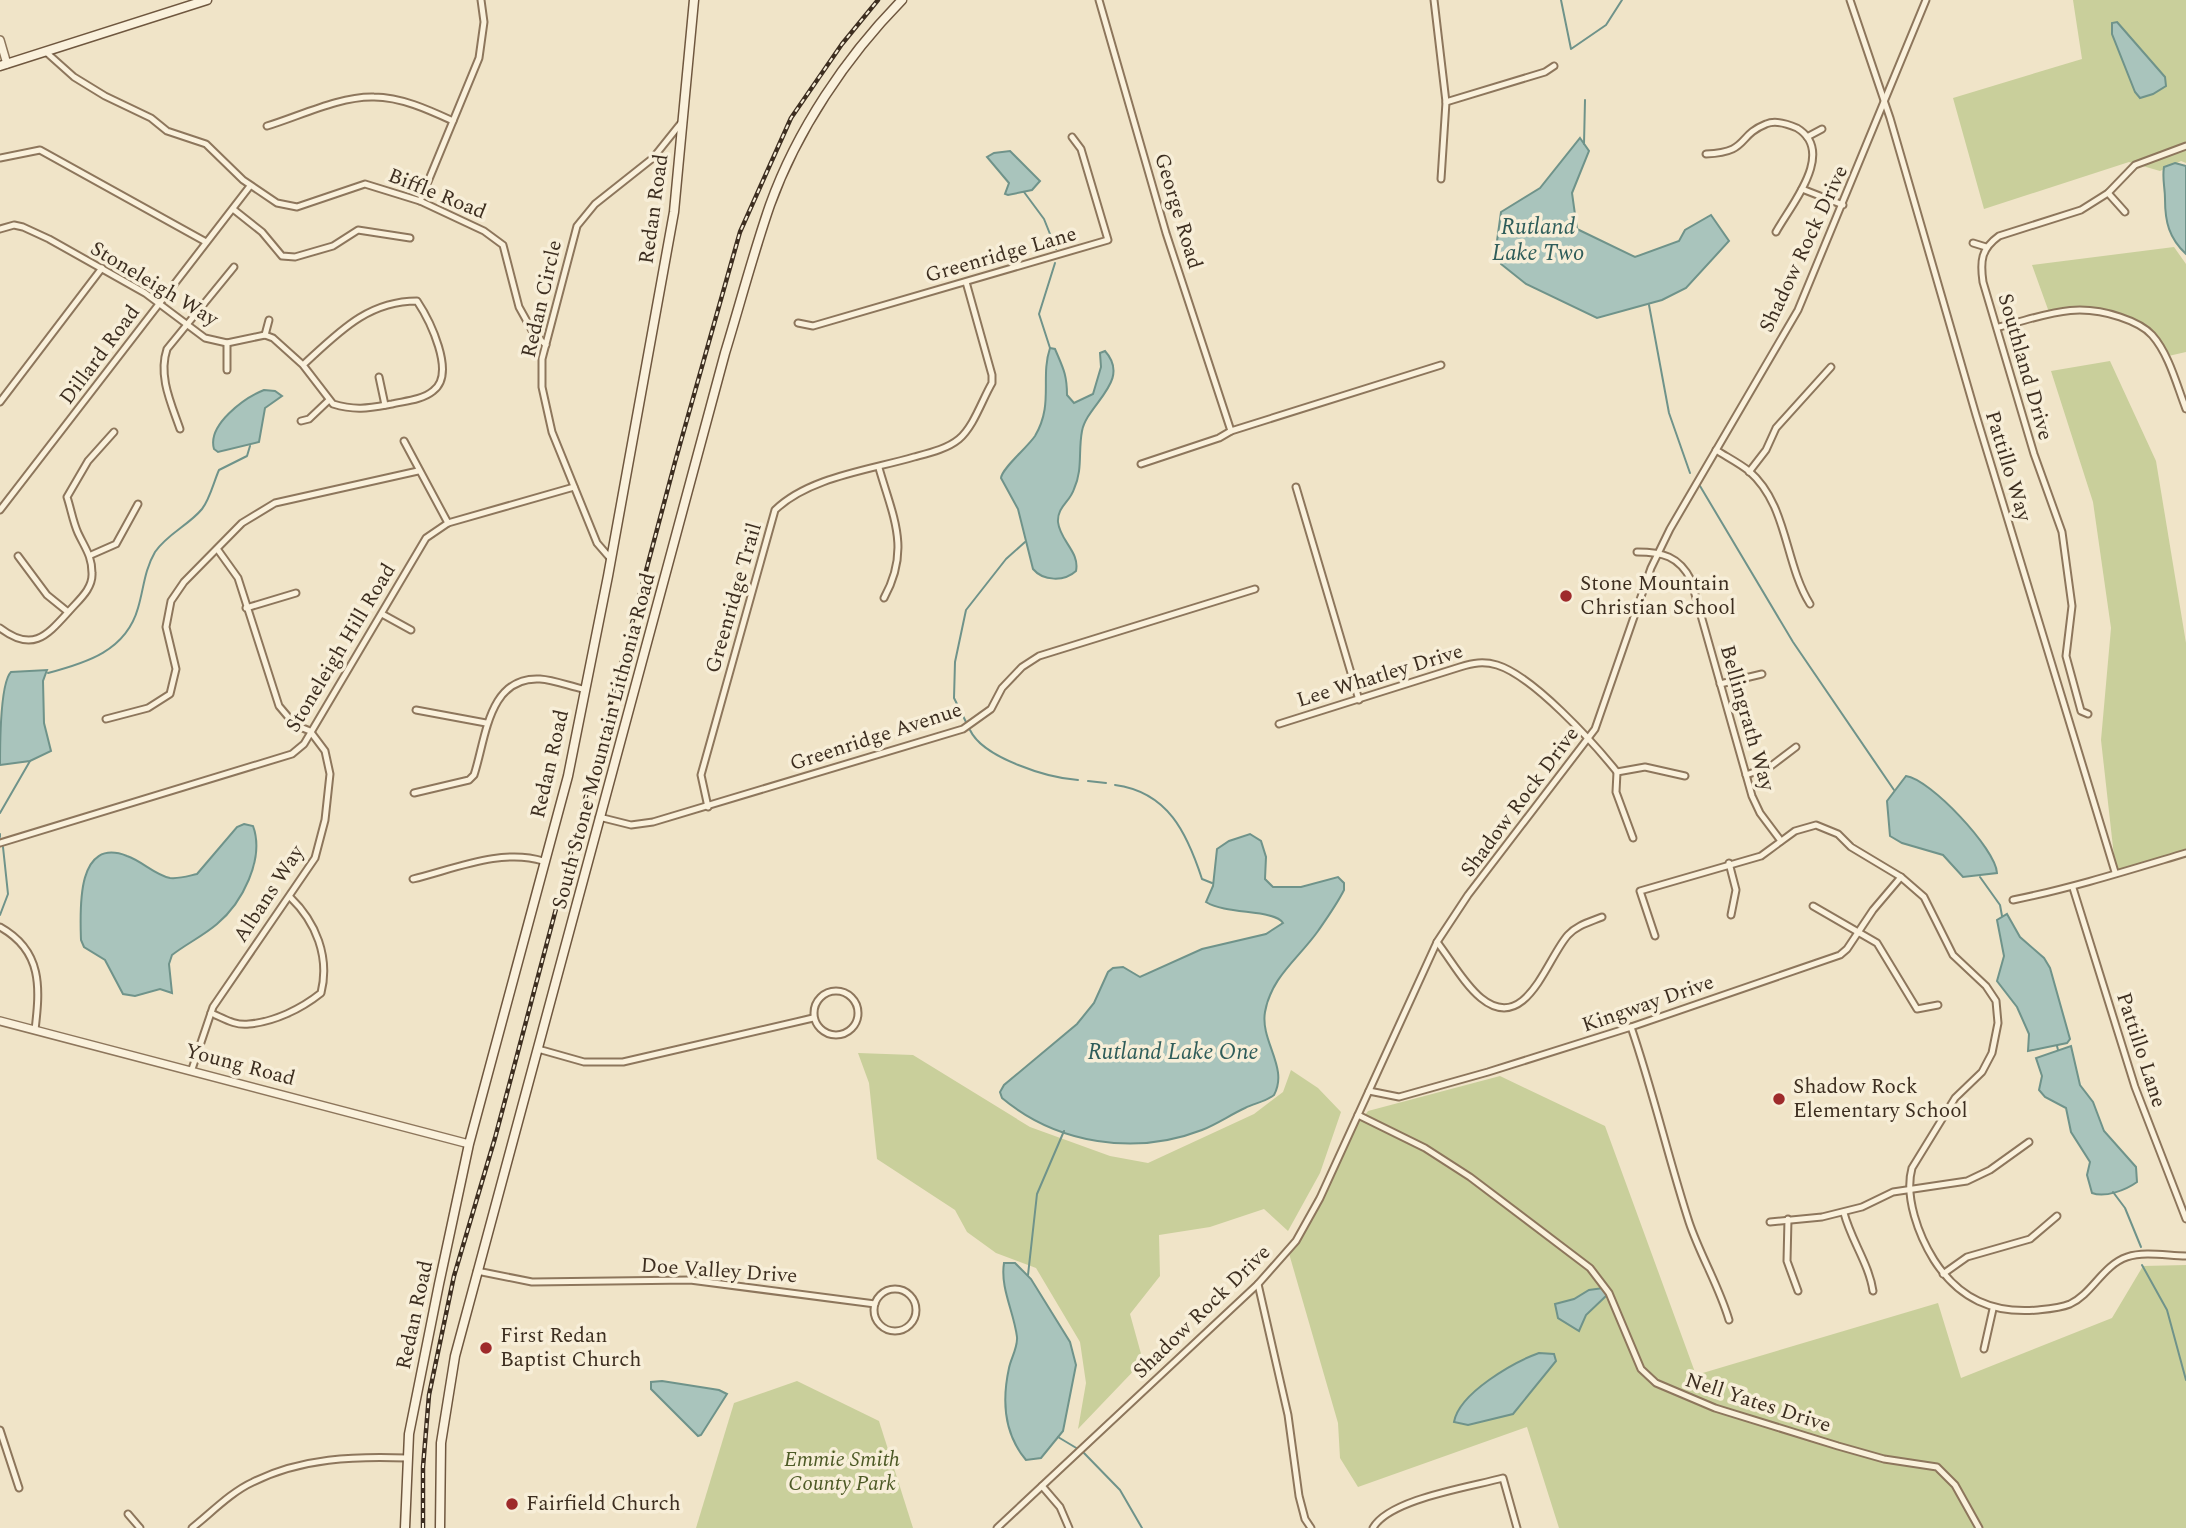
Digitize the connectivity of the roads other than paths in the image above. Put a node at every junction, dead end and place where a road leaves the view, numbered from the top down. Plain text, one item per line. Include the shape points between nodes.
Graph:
1 (207, 0) edge
2 (481, 0) edge
3 (694, 0) edge
4 (902, 0) edge
5 (1099, 0) edge
6 (1434, 0) edge
7 (1850, 0) edge
8 (1926, 0) edge
9 (0, 40) edge
10 (46, 52) junction
11 (4, 65) edge
12 (1554, 66) dead end
13 (1446, 102) junction
14 (1884, 104) junction
15 (453, 121) junction
16 (683, 121) junction
17 (268, 126) dead end
18 (1822, 129) dead end
19 (1072, 137) dead end
20 (1807, 137) junction
21 (2186, 146) edge
22 (1706, 154) dead end
23 (0, 158) edge
24 (1441, 178) dead end
25 (250, 186) junction
26 (1802, 189) junction
27 (2108, 193) junction
28 (420, 201) junction
29 (1843, 205) junction
30 (233, 209) junction
31 (2125, 212) dead end
32 (0, 229) edge
33 (1776, 232) dead end
34 (410, 238) dead end
35 (206, 242) junction
36 (1973, 243) dead end
37 (1986, 247) junction
38 (234, 267) dead end
39 (102, 268) junction
40 (966, 282) junction
41 (160, 303) junction
42 (269, 320) dead end
43 (798, 323) dead end
44 (188, 324) junction
45 (1999, 327) junction
46 (265, 335) junction
47 (227, 343) junction
48 (545, 345) junction
49 (303, 365) junction
50 (1441, 365) dead end
51 (1831, 367) dead end
52 (227, 370) dead end
53 (379, 377) dead end
54 (329, 400) junction
55 (0, 402) edge
56 (386, 405) junction
57 (2186, 409) edge
58 (301, 421) dead end
59 (180, 429) dead end
60 (1231, 431) junction
61 (114, 432) dead end
62 (404, 441) dead end
63 (1716, 450) junction
64 (1142, 464) dead end
65 (878, 468) junction
66 (418, 471) junction
67 (1749, 472) junction
68 (575, 487) junction
69 (1296, 487) dead end
70 (138, 504) dead end
71 (0, 510) edge
72 (448, 523) junction
73 (218, 550) junction
74 (1637, 552) dead end
75 (1661, 552) junction
76 (18, 555) dead end
77 (91, 555) junction
78 (610, 558) junction
79 (1255, 589) dead end
80 (296, 593) dead end
81 (884, 598) dead end
82 (1810, 604) dead end
83 (246, 608) junction
84 (68, 612) junction
85 (382, 614) junction
86 (0, 628) edge
87 (411, 630) dead end
88 (1762, 674) dead end
89 (1720, 684) junction
90 (583, 689) junction
91 (1359, 700) junction
92 (416, 710) dead end
93 (2088, 714) dead end
94 (106, 719) dead end
95 (486, 723) junction
96 (1279, 724) dead end
97 (310, 731) junction
98 (1590, 738) junction
99 (1796, 747) dead end
100 (1617, 772) junction
101 (1746, 775) junction
102 (1685, 776) dead end
103 (414, 793) dead end
104 (708, 807) junction
105 (599, 817) junction
106 (1633, 838) dead end
107 (1781, 841) junction
108 (0, 844) edge
109 (2186, 853) edge
110 (543, 861) junction
111 (1729, 863) junction
112 (2115, 872) junction
113 (1901, 877) junction
114 (414, 879) dead end
115 (2073, 888) junction
116 (290, 897) junction
117 (2013, 900) dead end
118 (1813, 906) dead end
119 (1731, 915) dead end
120 (1602, 917) dead end
121 (0, 927) edge
122 (1859, 931) junction
123 (1655, 936) dead end
124 (1437, 943) junction
125 (1938, 1005) dead end
126 (211, 1013) junction
127 (813, 1018) junction
128 (0, 1021) edge
129 (1630, 1027) junction
130 (35, 1030) junction
131 (538, 1049) junction
132 (192, 1069) junction
133 (1369, 1091) junction
134 (1358, 1115) junction
135 (2029, 1142) dead end
136 (470, 1144) junction
137 (1909, 1189) junction
138 (1844, 1213) junction
139 (2057, 1216) dead end
140 (1788, 1219) junction
141 (2186, 1219) edge
142 (1770, 1222) dead end
143 (2186, 1256) edge
144 (477, 1271) junction
145 (1943, 1274) junction
146 (1258, 1284) junction
147 (1798, 1291) dead end
148 (1873, 1291) dead end
149 (875, 1304) junction
150 (1993, 1309) junction
151 (1729, 1320) dead end
152 (1984, 1349) dead end
153 (0, 1430) edge
154 (407, 1458) junction
155 (1042, 1486) junction
156 (19, 1488) dead end
157 (128, 1514) dead end
158 (140, 1528) edge
159 (192, 1528) edge
160 (405, 1528) edge
161 (440, 1528) edge
162 (997, 1528) edge
163 (1069, 1528) edge
164 (1311, 1528) edge
165 (1373, 1528) edge
166 (1517, 1528) edge
167 (1979, 1528) edge

1 - 10 main road
2 - 15 street via 481,49
3 - 16 main road, Redan Road
4 - 105 main road, South Stone Mountain Lithonia Road via 819,107 770,206 725,353
5 - 60 street, George Road via 1166,233
6 - 13 street
7 - 14 street, Pattillo Way
8 - 14 street, Shadow Rock Drive
9 - 11 street
10 - 11 main road
10 - 25 street, Biffle Road via 104,96 174,135 206,144
12 - 13 street
13 - 24 street
14 - 29 street, Shadow Rock Drive
14 - 112 street, Pattillo Way
15 - 17 street via 375,97
15 - 28 street
16 - 48 street, Redan Circle via 653,158 596,204 577,226
16 - 78 main road, Redan Road via 674,212
18 - 20 street
19 - 40 street, Greenridge Lane via 1081,149 1108,240
20 - 22 street via 1793,126 1769,122 1737,148
20 - 26 street via 1812,169
21 - 27 street via 2134,166
23 - 35 street via 40,150
25 - 28 street, Biffle Road via 289,206 317,202 365,184
25 - 30 street, Dillard Road
26 - 29 street
26 - 33 street
27 - 31 street
27 - 37 street via 2081,210 1999,236
28 - 48 street, Biffle Road via 503,245 519,307
29 - 63 street, Shadow Rock Drive via 1798,310
30 - 34 street via 282,256 333,246 358,230
30 - 35 street, Dillard Road
32 - 39 street, Stoneleigh Way via 23,227
35 - 41 street, Dillard Road
36 - 37 street
37 - 45 street, Southland Drive via 1981,266
38 - 44 street
39 - 41 street, Stoneleigh Way
39 - 55 street
40 - 43 street, Greenridge Lane via 813,326
40 - 65 street, Greenridge Trail via 992,383 958,440
41 - 44 street, Stoneleigh Way
41 - 71 street, Dillard Road
42 - 46 street
44 - 47 street, Stoneleigh Way via 205,338
44 - 59 street via 167,349 163,371
45 - 57 street via 2077,307 2131,321 2159,345
45 - 93 street, Southland Drive via 2034,454 2063,532 2072,607 2066,656 2081,711
46 - 47 street, Stoneleigh Way
46 - 49 street
47 - 52 street
48 - 68 street, Redan Circle via 541,375 545,411
49 - 54 street
49 - 56 street via 354,319 401,301 418,301 433,330 443,367 440,384 433,392
50 - 60 street
51 - 67 street via 1776,428
53 - 56 street
54 - 56 street via 352,410
54 - 58 street
60 - 64 street
61 - 77 street via 88,461 67,497 78,533
62 - 66 street
63 - 67 street
63 - 75 street, Shadow Rock Drive
65 - 81 street via 898,537 899,558 897,575
65 - 104 street, Greenridge Trail via 788,498 775,510 701,775
66 - 72 street
66 - 73 street via 267,506 242,523
67 - 82 street via 1777,513 1790,563
68 - 72 street, Stoneleigh Hill Road
68 - 78 street, Redan Circle via 597,542
69 - 91 street
70 - 77 street via 116,544
72 - 85 street, Stoneleigh Hill Road via 421,544
73 - 83 street, Albans Way via 238,578
73 - 94 street via 179,588 168,608 167,638 176,669 170,694 148,708
74 - 75 street
75 - 89 street, Bellingrath Way via 1691,580
75 - 98 street, Shadow Rock Drive via 1644,585
76 - 84 street via 47,595
77 - 84 street via 89,588
78 - 90 main road, Redan Road
79 - 104 street, Greenridge Avenue via 1039,656 1002,688 991,709 962,729
80 - 83 street
83 - 97 street, Albans Way via 278,706 295,725
84 - 86 street via 48,636 13,638
85 - 87 street
85 - 97 street, Stoneleigh Hill Road
88 - 89 street
89 - 101 street, Bellingrath Way
90 - 95 street via 546,680 523,681 503,693
90 - 110 main road, Redan Road via 568,776
91 - 96 street, Lee Whatley Drive
91 - 98 street, Lee Whatley Drive via 1460,667 1487,663 1518,677
92 - 95 street
95 - 103 street via 480,757 469,780
97 - 108 street, Stoneleigh Hill Road via 304,744 285,758
97 - 116 street, Albans Way via 330,766 325,820 315,858
98 - 100 street, Lee Whatley Drive
98 - 124 street, Shadow Rock Drive via 1475,886
99 - 101 street via 1771,766
100 - 102 street via 1645,767
100 - 106 street via 1616,792
101 - 107 street, Bellingrath Way via 1760,813
104 - 105 street, Greenridge Avenue via 631,825
105 - 131 main road, South Stone Mountain Lithonia Road
107 - 111 street via 1761,856
107 - 113 street via 1804,827 1825,828
109 - 112 street
110 - 114 street via 497,858
110 - 136 main road, Redan Road via 530,926
111 - 119 street via 1736,890
111 - 123 street via 1640,891
112 - 115 street
113 - 122 street, Kingway Drive
113 - 137 street via 1924,897 1953,955 1986,986 1998,1011 1989,1062 1950,1106 1912,1168
115 - 117 street
115 - 141 street, Pattillo Lane via 2135,1087
116 - 126 street, Albans Way
116 - 126 street via 312,921 320,943 321,993 295,1010 248,1024
118 - 122 street
120 - 124 street via 1568,935 1530,995 1509,1006 1494,1006 1481,998
121 - 130 street via 23,947 37,972 40,988
122 - 125 street via 1884,950 1917,1009
122 - 129 street, Kingway Drive via 1840,955
124 - 133 street, Shadow Rock Drive
126 - 132 street, Albans Way
127 - 127 street via 828,1034 838,1035 853,1027 858,1012 848,993 833,992 820,999
127 - 131 street via 623,1062 584,1062
128 - 130 street, Young Road
129 - 133 street, Kingway Drive via 1405,1096
129 - 151 street via 1689,1222
130 - 132 street, Young Road
131 - 144 main road, South Stone Mountain Lithonia Road
132 - 136 street, Young Road
133 - 134 street, Shadow Rock Drive
134 - 146 street, Shadow Rock Drive via 1296,1241
134 - 167 street, Nell Yates Drive via 1426,1148 1470,1177 1590,1268 1609,1293 1641,1369 1656,1383 1715,1408 1838,1446 1937,1467 1955,1485
135 - 137 street via 1977,1177
136 - 154 main road, Redan Road via 413,1407
137 - 138 street
137 - 145 street via 1929,1252
138 - 140 street
138 - 148 street
139 - 145 street via 2029,1239 1968,1257
140 - 142 street
140 - 147 street via 1787,1261
143 - 150 street via 2130,1256 2118,1261 2071,1304 2017,1312
144 - 149 street, Doe Valley Drive via 532,1282 690,1280
144 - 161 main road, South Stone Mountain Lithonia Road via 445,1412
145 - 150 street via 1958,1289
146 - 155 street, Shadow Rock Drive
146 - 164 street via 1287,1415 1299,1496
149 - 149 street via 876,1318 892,1331 906,1328 915,1317 912,1297 901,1289 887,1290
150 - 152 street
153 - 156 street
154 - 159 street via 335,1457 267,1476 241,1489
154 - 160 main road, Redan Road
155 - 162 street, Shadow Rock Drive
155 - 163 street via 1060,1507
157 - 158 street
165 - 166 street via 1395,1507 1503,1478

